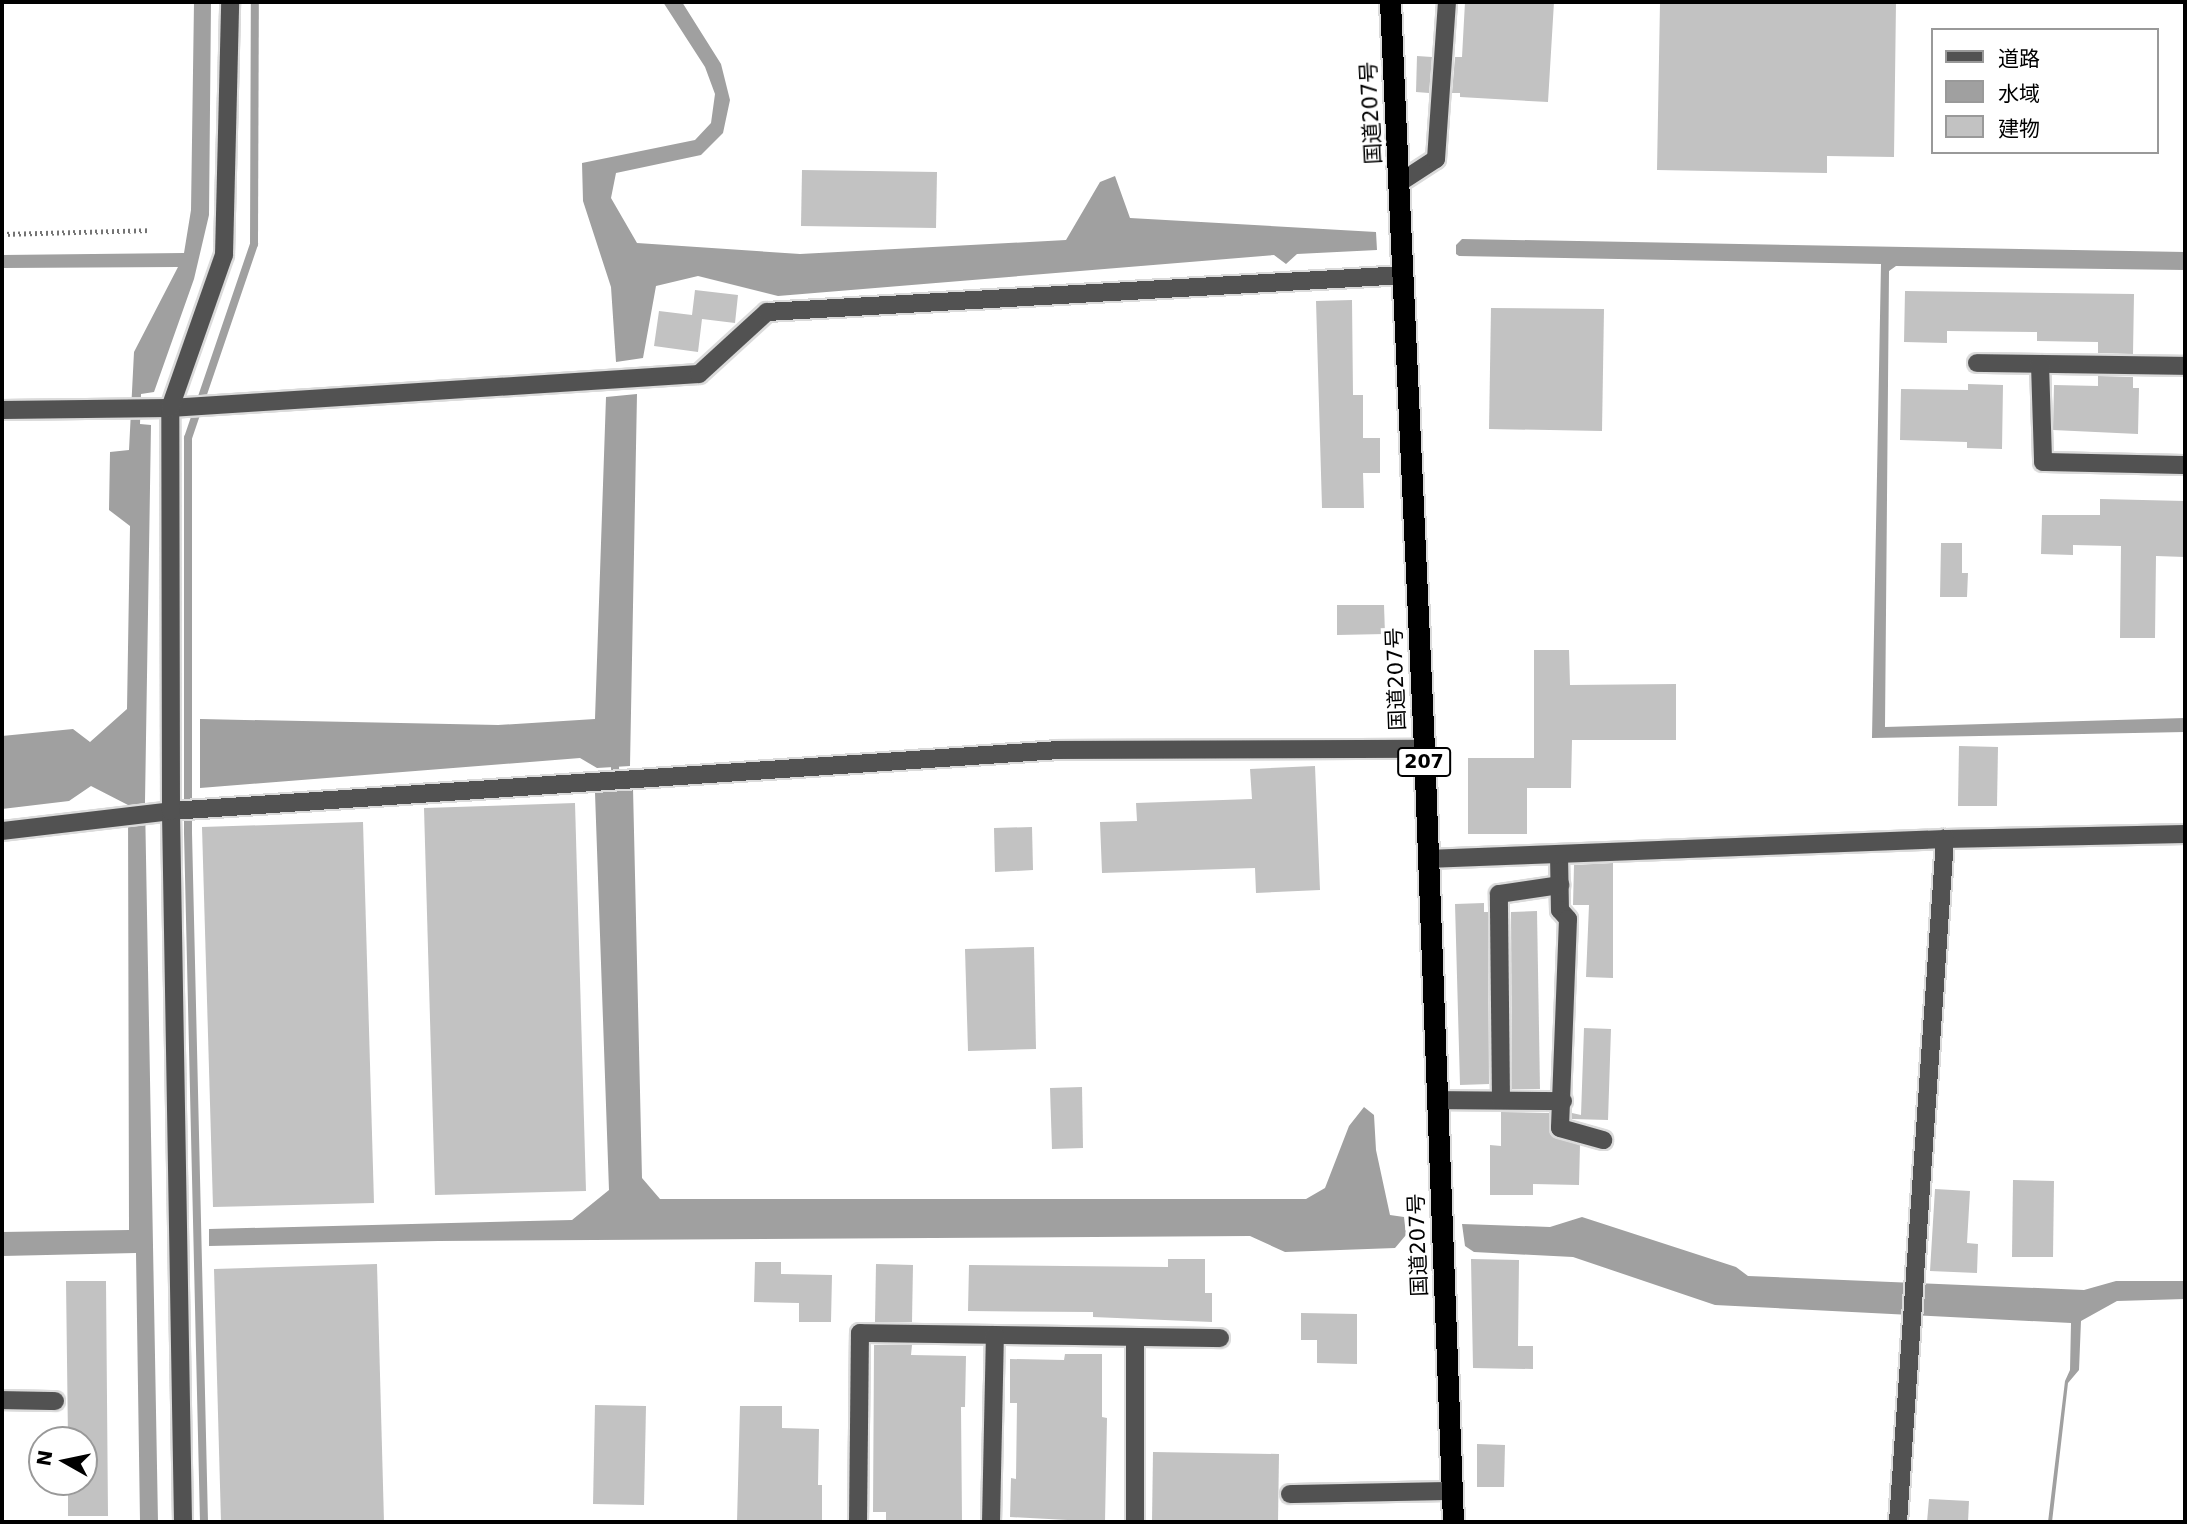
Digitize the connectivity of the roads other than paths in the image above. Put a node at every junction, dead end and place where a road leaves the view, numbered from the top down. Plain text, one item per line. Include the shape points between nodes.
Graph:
1 (230, 2) edge
2 (1390, 2) edge
3 (1447, 2) edge
4 (1399, 183) junction
5 (1404, 275) junction
6 (1977, 363) dead end
7 (2040, 364) junction
8 (2185, 366) edge
9 (178, 408) junction
10 (2, 410) edge
11 (2185, 465) edge
12 (1424, 750) junction
13 (162, 812) junction
14 (2, 831) edge
15 (2185, 834) edge
16 (1945, 839) junction
17 (1559, 854) junction
18 (1427, 859) junction
19 (1560, 885) junction
20 (1437, 1100) junction
21 (1501, 1100) junction
22 (1563, 1101) junction
23 (1604, 1140) dead end
24 (995, 1335) junction
25 (1135, 1337) junction
26 (1220, 1338) dead end
27 (2, 1400) edge
28 (55, 1401) dead end
29 (1451, 1492) junction
30 (1290, 1494) dead end
31 (183, 1522) edge
32 (858, 1522) edge
33 (991, 1522) edge
34 (1135, 1522) edge
35 (1453, 1522) edge
36 (1898, 1522) edge

1 - 9 street via 223,255
2 - 4 highway, 国道207号 / 207
3 - 4 street via 1436,159
4 - 5 highway, 国道207号 / 207
5 - 9 street via 767,312 699,374
5 - 12 highway, 国道207号 / 207
6 - 7 street
7 - 8 street
7 - 11 street via 2043,462
9 - 10 street
9 - 13 street
12 - 13 street via 1059,750
12 - 18 highway, 国道207号 / 207
13 - 14 street
13 - 31 street
15 - 16 street
16 - 17 street
16 - 36 street
17 - 18 street
17 - 19 street
18 - 20 highway, 国道207号 / 207
19 - 21 street via 1499,894
19 - 22 street via 1560,910 1568,919
20 - 21 street
20 - 29 highway, 国道207号 / 207
21 - 22 street
22 - 23 street via 1560,1128
24 - 25 street
24 - 32 street via 860,1333
24 - 33 street
25 - 26 street
25 - 34 street
27 - 28 street
29 - 30 street
29 - 35 highway, 国道207号 / 207

